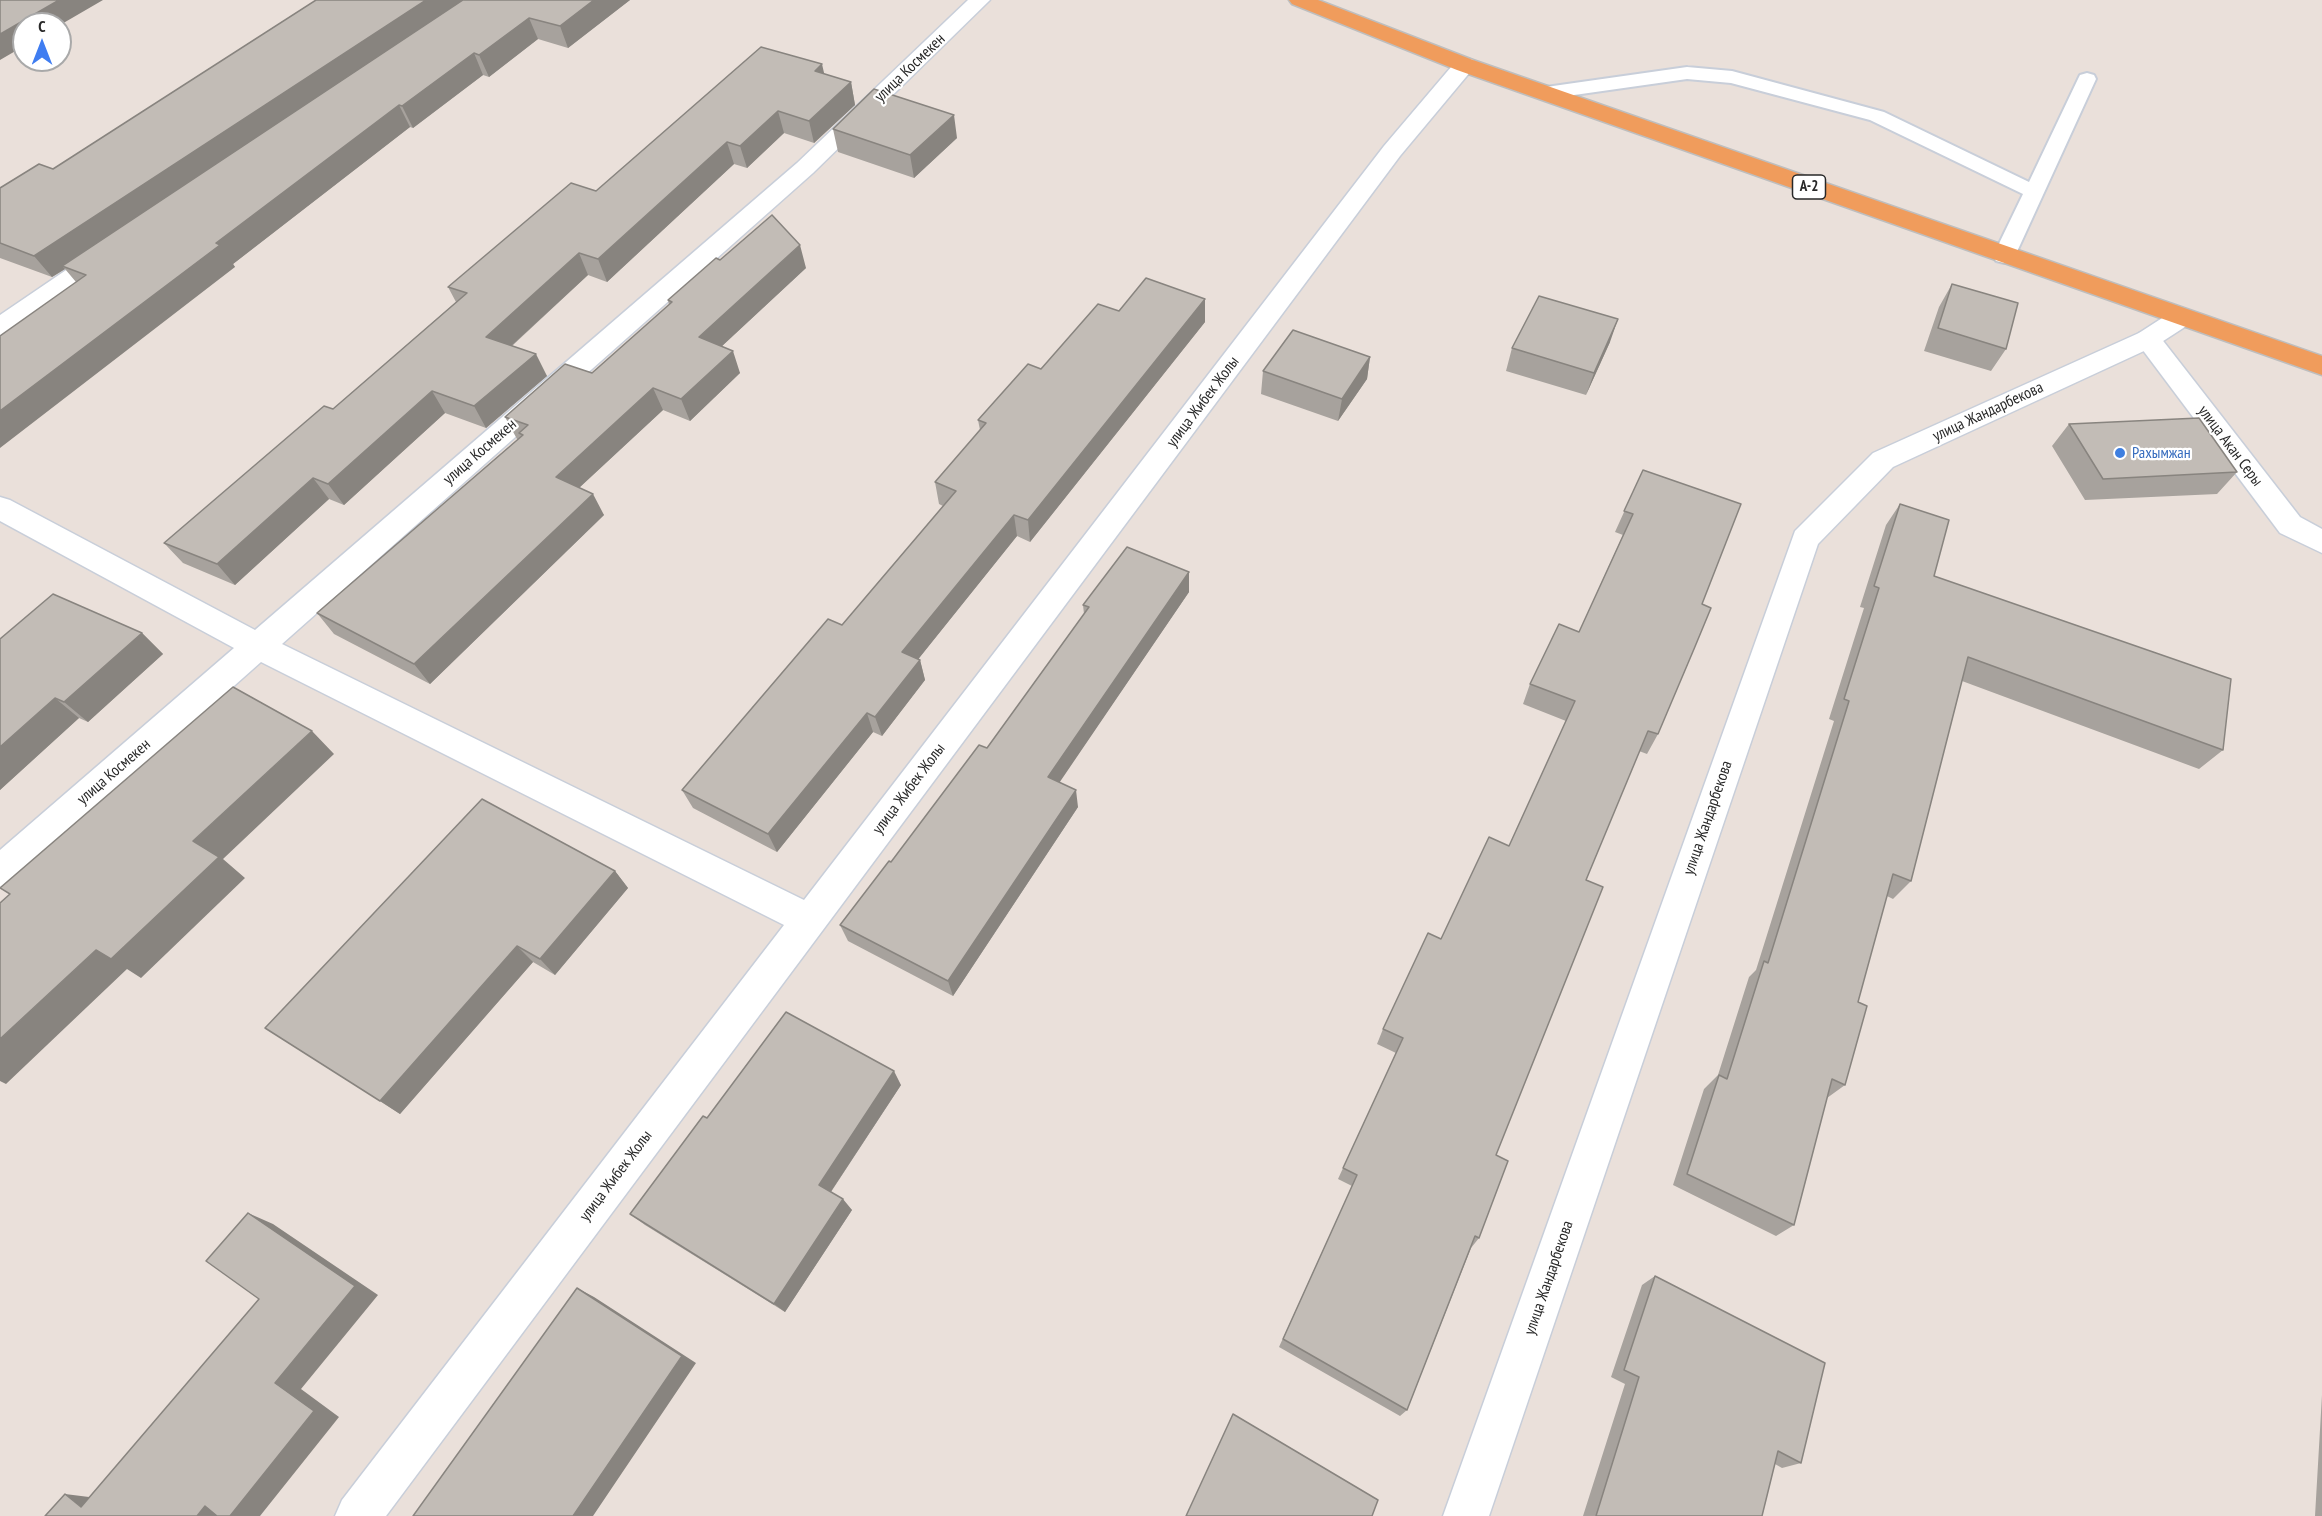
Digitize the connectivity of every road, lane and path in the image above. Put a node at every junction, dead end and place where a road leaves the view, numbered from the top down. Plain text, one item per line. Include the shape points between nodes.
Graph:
1 (980, 0) edge
2 (1299, 0) edge
3 (1465, 65) junction
4 (2087, 79) dead end
5 (1546, 93) junction
6 (2034, 192) junction
7 (129, 240) edge
8 (2004, 256) junction
9 (2182, 317) junction
10 (0, 327) edge
11 (2148, 339) junction
12 (2322, 366) edge
13 (0, 508) edge
14 (2322, 542) edge
15 (257, 646) junction
16 (0, 872) edge
17 (810, 920) junction
18 (358, 1516) edge
19 (1466, 1516) edge

1 - 15 street, улица Космекен via 805,168
2 - 3 highway, A-2
3 - 5 highway, A-2
3 - 17 street, улица Жибек Жолы via 1392,152
4 - 6 lane
5 - 6 lane via 1687,73 1732,76 1877,116
5 - 8 highway, A-2
6 - 8 lane
7 - 10 street
8 - 9 highway, A-2
9 - 11 street, улица Жандарбекова
9 - 12 highway, A-2
11 - 14 street, улица Акан Серы via 2290,525
11 - 19 street, улица Жандарбекова via 1883,460 1805,539
13 - 15 street
15 - 16 street, улица Космекен
15 - 17 street
17 - 18 street, улица Жибек Жолы

